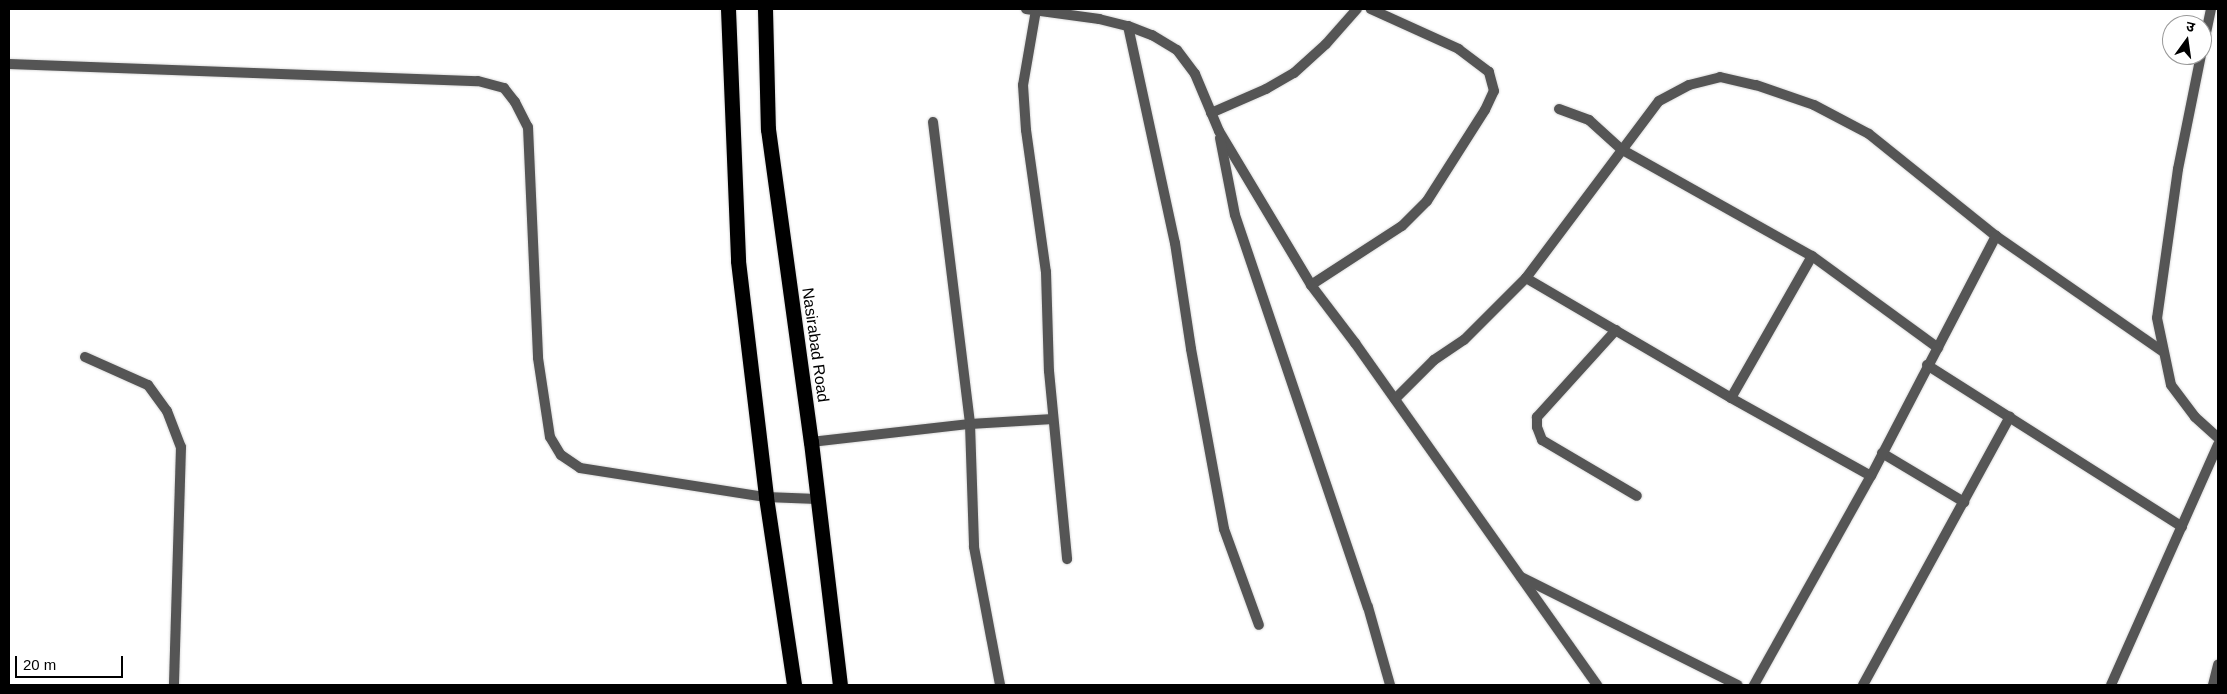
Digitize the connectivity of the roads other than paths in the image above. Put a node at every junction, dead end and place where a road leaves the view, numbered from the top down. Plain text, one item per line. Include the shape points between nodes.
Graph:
1 (728, 9) edge
2 (765, 9) edge
3 (1031, 9) edge
4 (1357, 9) edge
5 (1371, 9) edge
6 (1128, 26) junction
7 (9, 64) edge
8 (2200, 65) edge
9 (1559, 109) dead end
10 (1211, 112) junction
11 (933, 122) dead end
12 (1219, 131) junction
13 (1621, 149) junction
14 (1996, 236) junction
15 (1812, 256) junction
16 (1526, 278) junction
17 (1312, 285) junction
18 (1616, 330) junction
19 (1938, 348) junction
20 (2162, 351) junction
21 (85, 357) dead end
22 (1927, 365) junction
23 (1731, 398) junction
24 (1395, 399) junction
25 (2010, 417) junction
26 (1053, 419) junction
27 (970, 424) junction
28 (2218, 438) edge
29 (811, 442) junction
30 (2218, 445) edge
31 (1882, 453) junction
32 (1871, 476) junction
33 (1637, 496) dead end
34 (766, 497) junction
35 (817, 499) junction
36 (1964, 502) junction
37 (2182, 527) junction
38 (1067, 559) dead end
39 (1518, 575) junction
40 (1259, 624) dead end
41 (2218, 665) edge
42 (174, 685) edge
43 (794, 685) edge
44 (840, 685) edge
45 (1000, 685) edge
46 (1390, 685) edge
47 (1597, 685) edge
48 (1738, 685) edge
49 (1754, 685) edge
50 (1863, 685) edge
51 (2111, 685) edge
52 (2213, 685) edge

1 - 34 highway via 738,261
2 - 29 highway, Nasirabad Road via 768,130
3 - 6 street via 1100,18
3 - 26 street via 1023,85 1026,130 1046,272 1048,371
4 - 10 street via 1294,73 1266,90
5 - 17 street via 1459,49 1489,72 1494,90 1485,110 1427,201 1402,226
6 - 10 street via 1152,35 1176,50 1195,74
6 - 40 street via 1170,218 1224,529
7 - 34 street via 478,81 504,88 516,102 528,127 538,358 550,437 561,455 580,468
8 - 20 street via 2178,169 2157,318
9 - 13 street via 1589,120
10 - 12 street
11 - 27 street
12 - 17 street
12 - 46 street via 1235,215 1368,608
13 - 14 street via 1659,101 1689,85 1720,77 1738,81 1814,105 1869,134
13 - 15 street
13 - 16 street
14 - 19 street
14 - 20 street
15 - 19 street
15 - 23 street
16 - 18 street
16 - 24 street via 1464,340 1434,360
17 - 24 street
18 - 23 street
18 - 33 street via 1537,417 1538,427 1542,440
19 - 22 street
20 - 28 street via 2171,386 2195,417
21 - 42 street via 148,385 167,411 181,447
22 - 25 street
22 - 31 street
23 - 32 street
24 - 39 street
25 - 36 street
25 - 37 street
26 - 27 street
26 - 38 street
27 - 29 street
27 - 45 street via 974,547
29 - 35 highway, Nasirabad Road
30 - 37 street
31 - 32 street
31 - 36 street
32 - 49 street
34 - 35 street
34 - 43 highway
35 - 44 highway, Nasirabad Road
36 - 50 street
37 - 51 street
39 - 47 street
39 - 48 street
41 - 52 street

